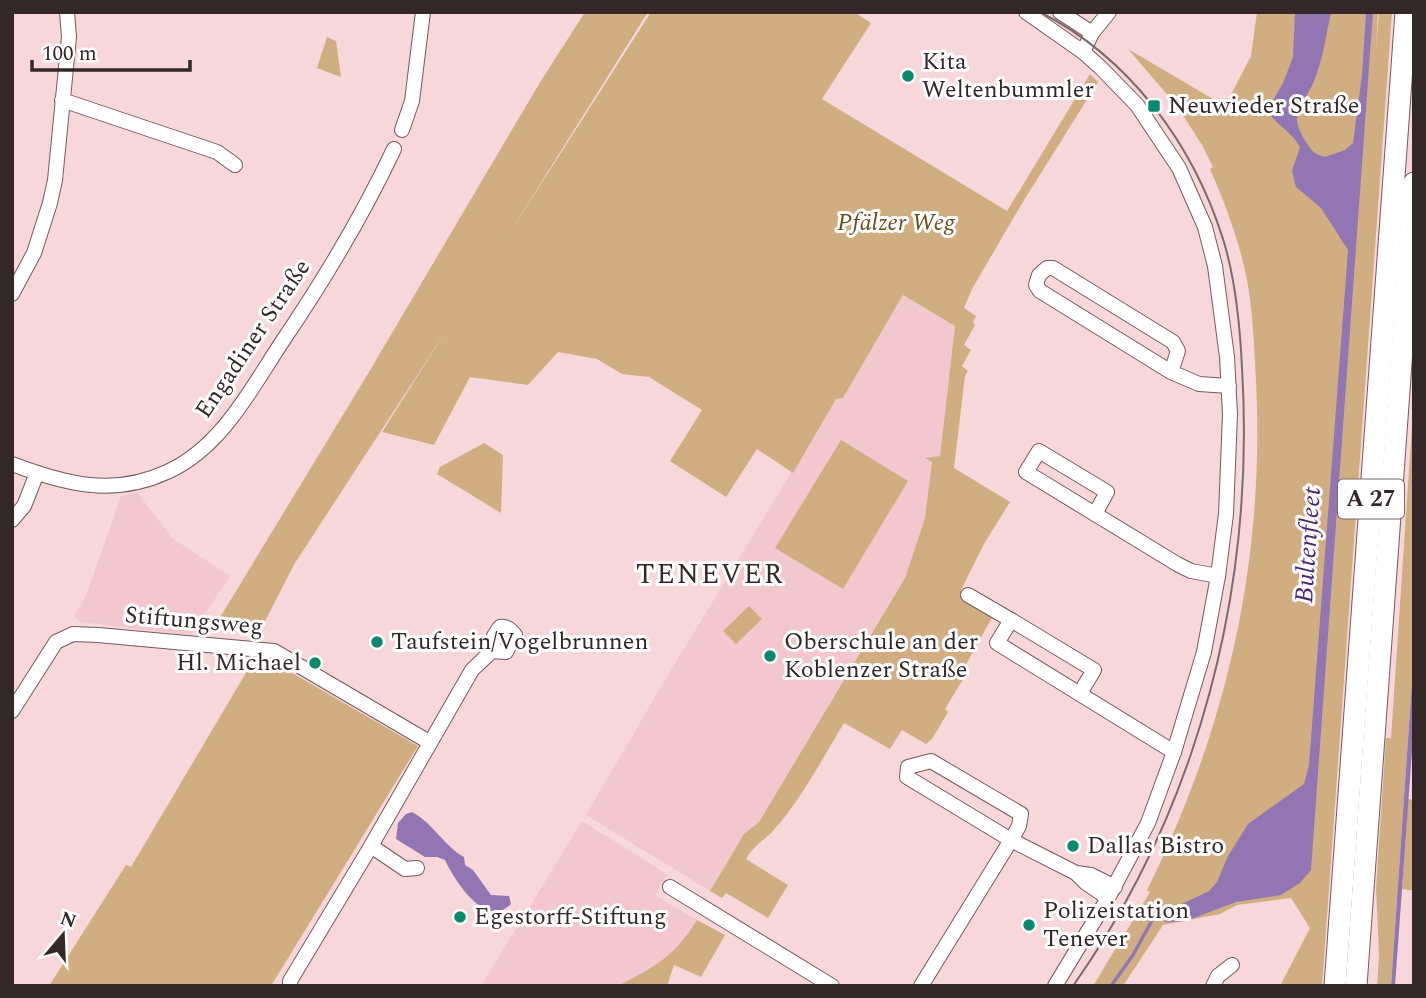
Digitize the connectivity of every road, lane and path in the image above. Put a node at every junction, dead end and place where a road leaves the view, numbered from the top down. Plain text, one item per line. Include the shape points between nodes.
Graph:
1 (67, 12) edge
2 (423, 12) edge
3 (1026, 12) edge
4 (1060, 12) edge
5 (1109, 12) edge
6 (1406, 12) edge
7 (1092, 33) junction
8 (1083, 52) junction
9 (62, 100) junction
10 (402, 130) dead end
11 (394, 149) dead end
12 (234, 165) dead end
13 (1414, 183) edge
14 (12, 294) edge
15 (1171, 373) junction
16 (1228, 386) junction
17 (12, 464) edge
18 (37, 473) junction
19 (1095, 513) junction
20 (12, 520) edge
21 (1218, 576) junction
22 (968, 595) dead end
23 (1011, 620) junction
24 (492, 651) dead end
25 (1080, 693) junction
26 (12, 711) edge
27 (429, 742) junction
28 (1174, 752) junction
29 (1011, 840) junction
30 (371, 846) junction
31 (416, 868) dead end
32 (670, 887) dead end
33 (1112, 892) junction
34 (1232, 965) dead end
35 (290, 986) edge
36 (832, 986) edge
37 (921, 986) edge
38 (1055, 986) edge
39 (1213, 986) edge
40 (1335, 986) edge
41 (1356, 986) edge

1 - 9 street
2 - 10 street via 412,101
3 - 8 street
4 - 7 street
5 - 7 street
6 - 40 highway, A 27
7 - 8 street
8 - 16 street via 1137,105 1187,184 1215,266
9 - 12 street via 217,152
9 - 14 street via 50,203 34,253
11 - 18 street, Engadiner Straße via 320,285 219,433 168,472 123,486 66,483
13 - 41 highway, A 27
15 - 15 street via 1178,351 1173,342 1053,268 1039,275 1036,285 1040,291
15 - 16 street via 1199,384
16 - 21 street via 1226,514
17 - 18 street, Engadiner Straße
18 - 20 street via 24,506
19 - 19 street via 1107,492 1039,451 1026,472
19 - 21 street via 1177,564
21 - 28 street via 1204,652
22 - 23 street
23 - 25 street via 998,643
23 - 25 street via 1094,670
24 - 27 street via 472,670
25 - 28 street
26 - 27 street, Stiftungsweg via 56,642 73,634 98,635 274,651
27 - 30 street
28 - 33 street via 1148,823
29 - 29 street via 1021,814 931,761 908,767 907,777
29 - 33 street via 1076,873 1091,875
29 - 37 street
30 - 31 street via 405,869
30 - 35 street
32 - 36 street
33 - 38 street
34 - 39 street

